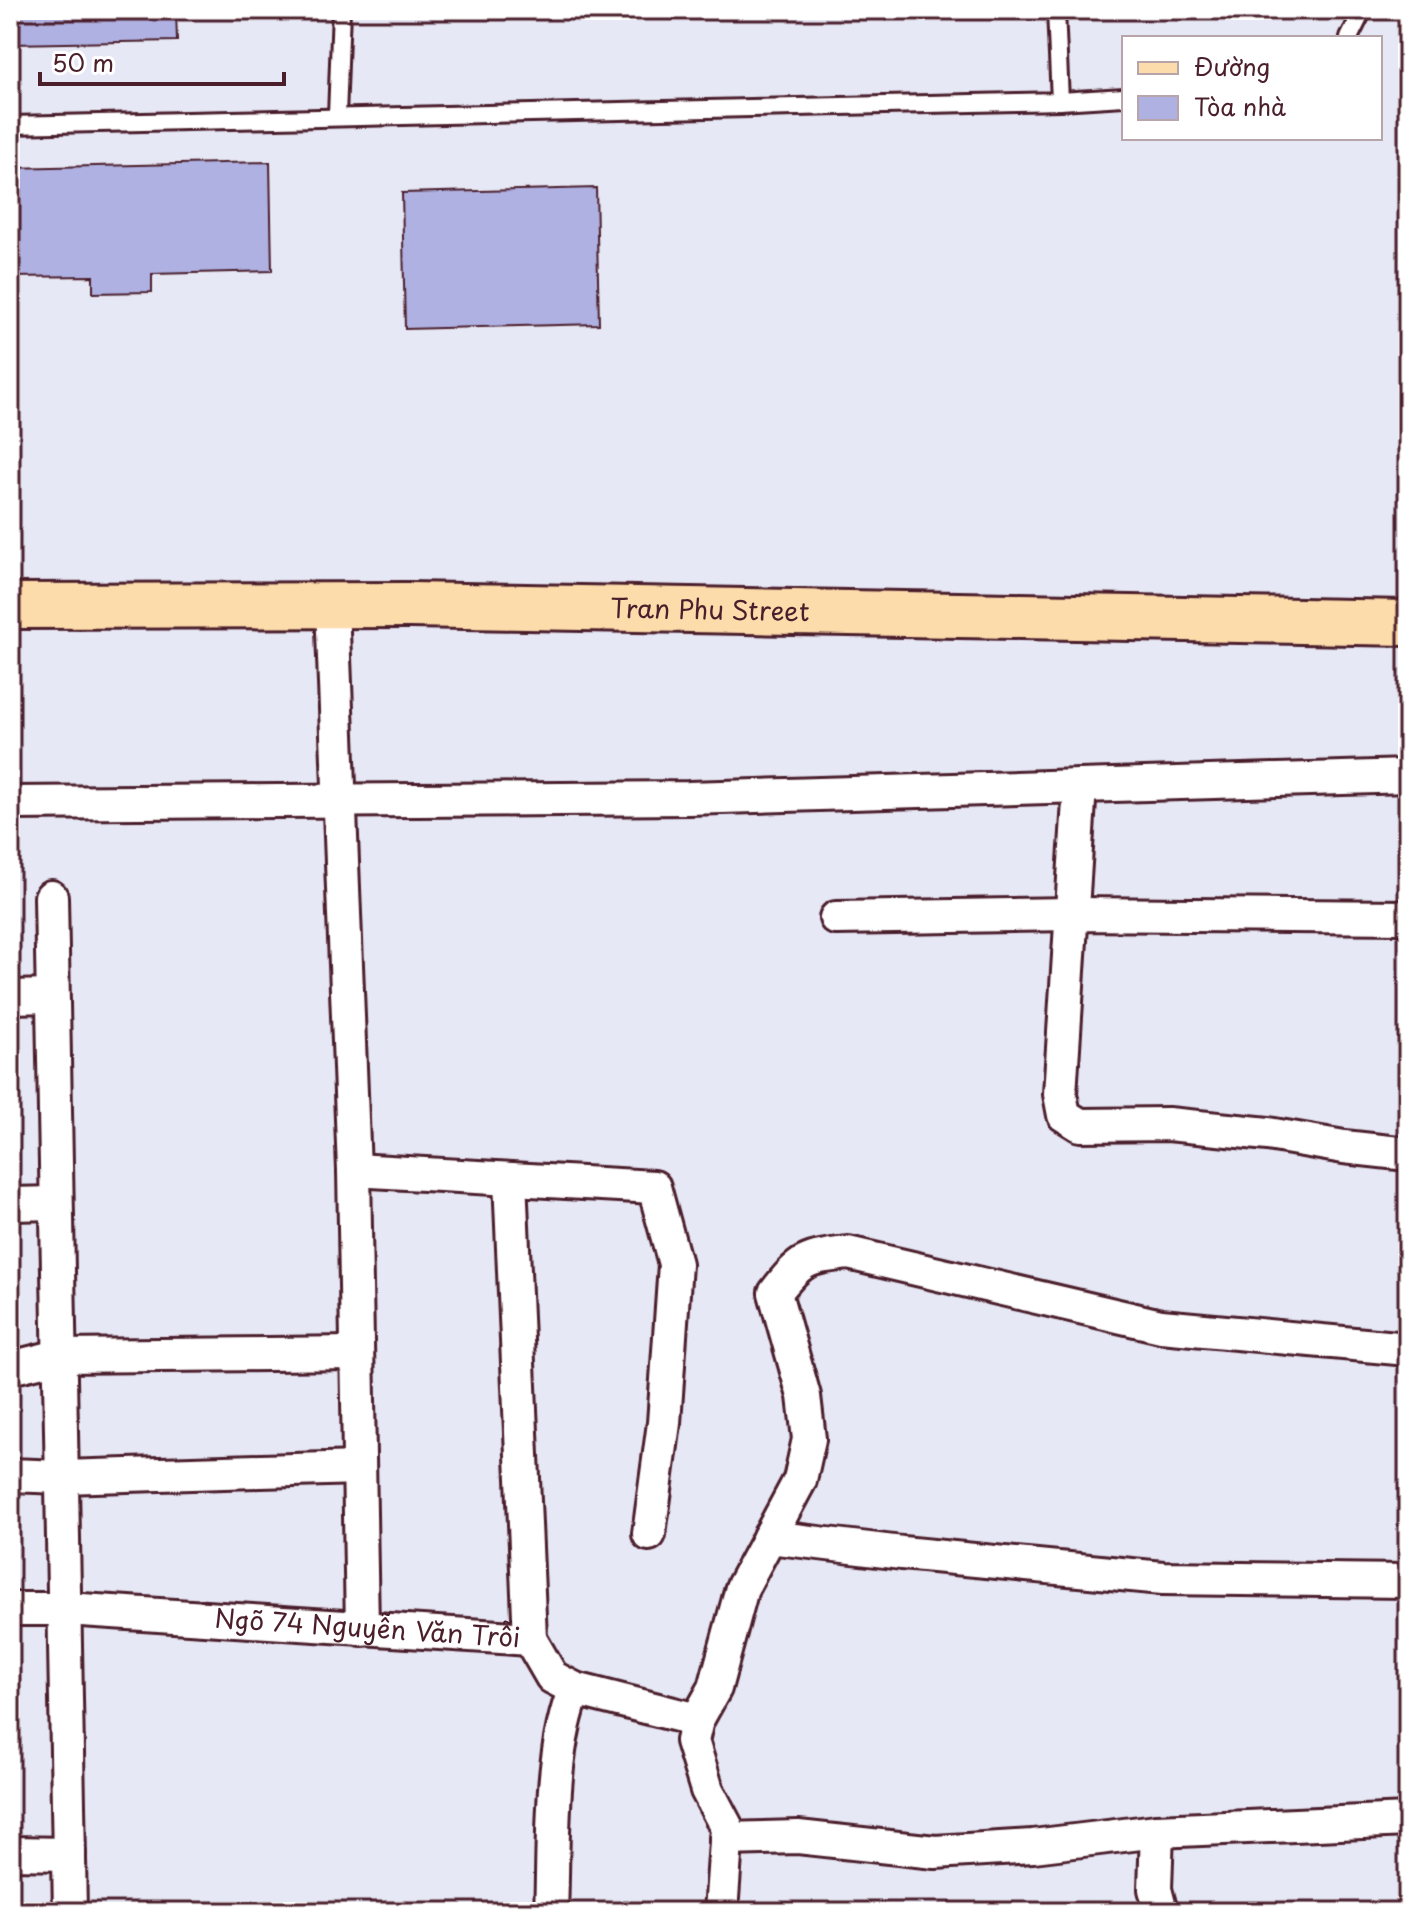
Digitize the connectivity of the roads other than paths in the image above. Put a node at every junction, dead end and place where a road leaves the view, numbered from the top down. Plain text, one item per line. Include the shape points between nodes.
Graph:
1 (341, 10) edge
2 (1056, 10) edge
3 (1363, 10) edge
4 (1350, 36) edge
5 (1122, 97) edge
6 (1060, 101) junction
7 (337, 116) junction
8 (10, 125) edge
9 (10, 606) edge
10 (332, 606) junction
11 (1408, 623) edge
12 (1408, 776) edge
13 (1080, 786) junction
14 (338, 800) junction
15 (10, 803) edge
16 (51, 897) dead end
17 (1073, 914) junction
18 (1408, 917) edge
19 (836, 918) dead end
20 (52, 996) junction
21 (10, 997) edge
22 (1408, 1154) edge
23 (354, 1170) junction
24 (510, 1179) junction
25 (56, 1203) junction
26 (10, 1204) edge
27 (1408, 1349) edge
28 (357, 1353) junction
29 (59, 1356) junction
30 (10, 1368) edge
31 (359, 1468) junction
32 (10, 1475) edge
33 (62, 1477) junction
34 (649, 1534) dead end
35 (769, 1537) junction
36 (1408, 1581) edge
37 (10, 1609) edge
38 (66, 1609) junction
39 (362, 1629) junction
40 (530, 1639) junction
41 (575, 1689) junction
42 (697, 1720) junction
43 (1408, 1820) edge
44 (1157, 1831) junction
45 (726, 1839) junction
46 (10, 1853) edge
47 (69, 1854) junction
48 (70, 1912) edge
49 (551, 1912) edge
50 (721, 1912) edge
51 (1161, 1912) edge

1 - 7 lane
2 - 6 lane
3 - 4 lane
5 - 6 lane
6 - 7 lane
7 - 8 lane
9 - 10 main road, Tran Phu Street
10 - 11 main road, Tran Phu Street
10 - 14 street
12 - 13 street
13 - 14 street via 688,798
13 - 17 street
14 - 15 street
14 - 23 street
16 - 20 street
17 - 18 street
17 - 19 street
17 - 22 street via 1060,1094 1064,1115 1080,1125 1168,1124
20 - 21 street
20 - 25 street
23 - 24 street
23 - 28 street
24 - 34 street via 654,1187 675,1264 664,1423
24 - 40 street
25 - 26 street
25 - 29 street
27 - 35 street via 1161,1326 848,1253 813,1257 794,1268 775,1293 804,1396 809,1439 800,1480
28 - 29 street
28 - 31 street
29 - 30 street
29 - 33 street
31 - 33 street
31 - 39 street
32 - 33 street
33 - 38 street
35 - 36 street via 1163,1578
35 - 42 street via 742,1588 715,1688
37 - 38 street, Ngõ 74 Nguyễn Văn Trỗi
38 - 39 street, Ngõ 74 Nguyễn Văn Trỗi
38 - 47 street
39 - 40 street, Ngõ 74 Nguyễn Văn Trỗi
40 - 41 street, Ngõ 74 Nguyễn Văn Trỗi via 552,1677
41 - 42 street, Ngõ 74 Nguyễn Văn Trỗi
41 - 49 street via 559,1751
42 - 45 street via 692,1741 707,1790 727,1828
43 - 44 street
44 - 45 street via 935,1852 798,1837
44 - 51 street via 1155,1889
45 - 50 street
46 - 47 street
47 - 48 street

